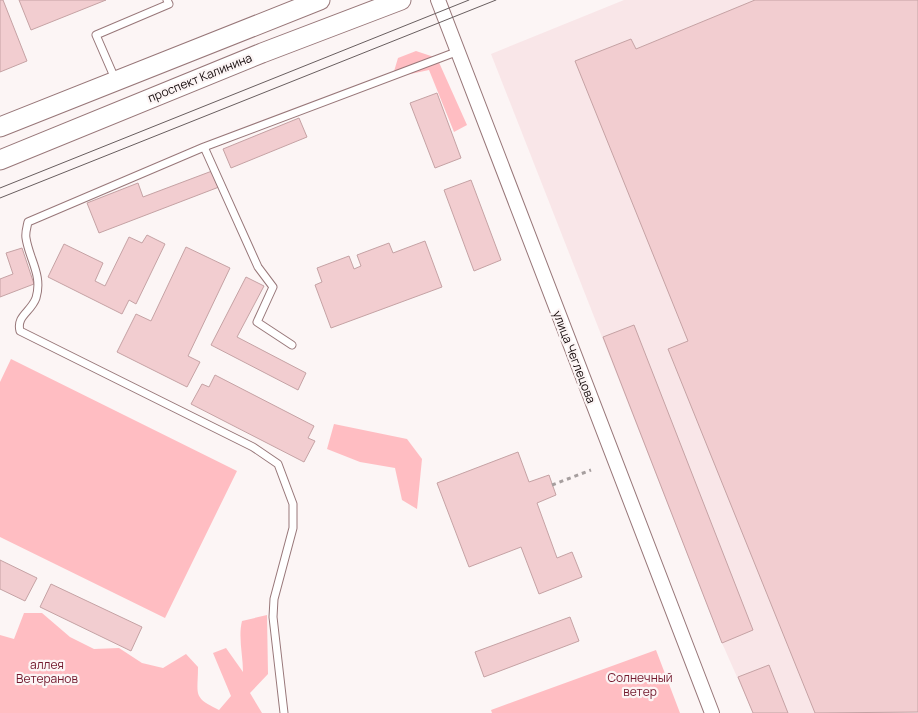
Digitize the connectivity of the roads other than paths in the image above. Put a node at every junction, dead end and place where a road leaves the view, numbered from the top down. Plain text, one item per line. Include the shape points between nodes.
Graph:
1 (167, 0) edge
2 (320, 0) edge
3 (401, 0) edge
4 (438, 0) edge
5 (456, 52) junction
6 (116, 81) junction
7 (0, 128) edge
8 (204, 147) junction
9 (0, 160) edge
10 (292, 345) dead end
11 (284, 713) edge
12 (712, 713) edge

1 - 6 lane via 169,4 96,35
2 - 6 main road
3 - 9 main road, проспект Калинина
4 - 5 street, улица Чеглецова
5 - 8 lane
5 - 12 street, улица Чеглецова
6 - 7 main road
8 - 10 lane via 258,267 273,286 257,322
8 - 11 lane via 28,222 26,236 37,270 36,298 19,325 20,331 253,447 278,464 293,504 293,528 274,599 273,617

